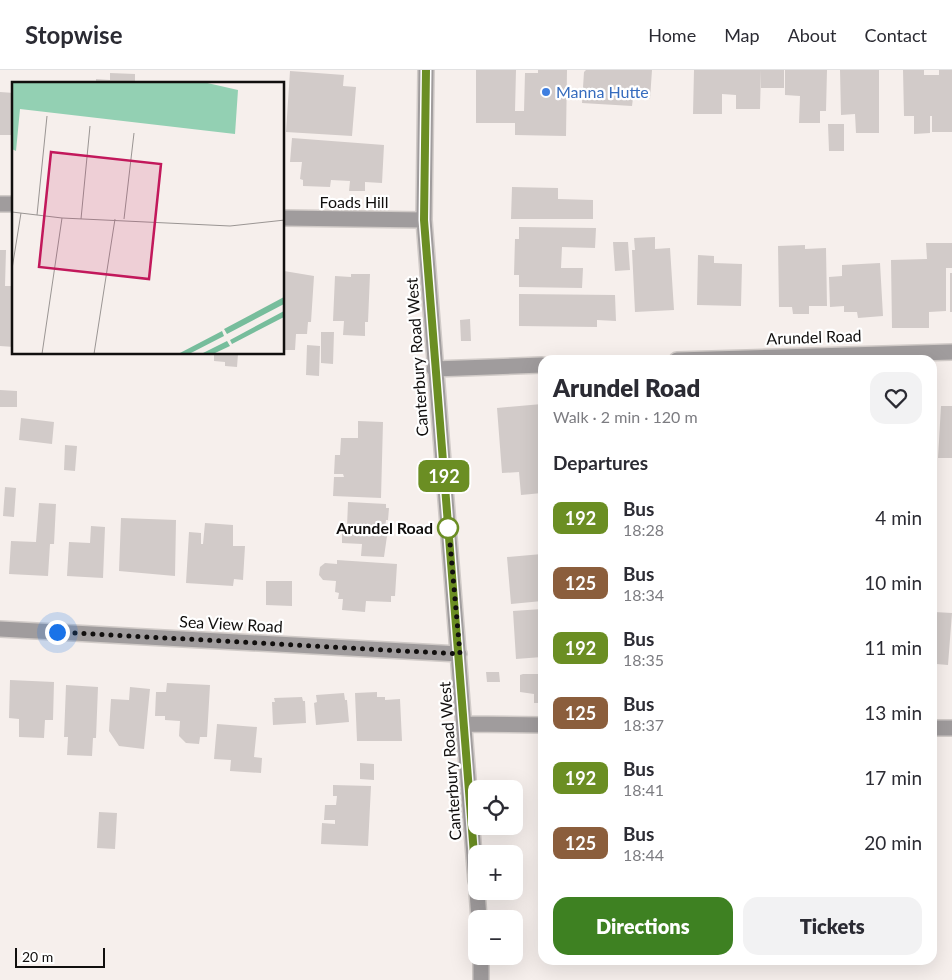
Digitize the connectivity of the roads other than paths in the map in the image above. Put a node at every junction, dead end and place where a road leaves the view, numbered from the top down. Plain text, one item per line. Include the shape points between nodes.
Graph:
1 (426, 70) edge
2 (285, 218) edge
3 (424, 220) junction
4 (952, 352) edge
5 (849, 355) edge
6 (538, 365) edge
7 (434, 369) junction
8 (0, 629) edge
9 (460, 654) junction
10 (465, 724) junction
11 (538, 725) edge
12 (937, 728) edge
13 (952, 728) edge
14 (474, 845) edge
15 (481, 965) edge
16 (481, 980) edge

1 - 3 street, Canterbury Road West
2 - 3 street, Foads Hill
3 - 7 street, Canterbury Road West
4 - 5 street, Arundel Road
6 - 7 street
7 - 9 street, Canterbury Road West
8 - 9 street, Sea View Road
9 - 10 street, Canterbury Road West
10 - 11 street
10 - 14 street, Canterbury Road West
12 - 13 street
15 - 16 street

